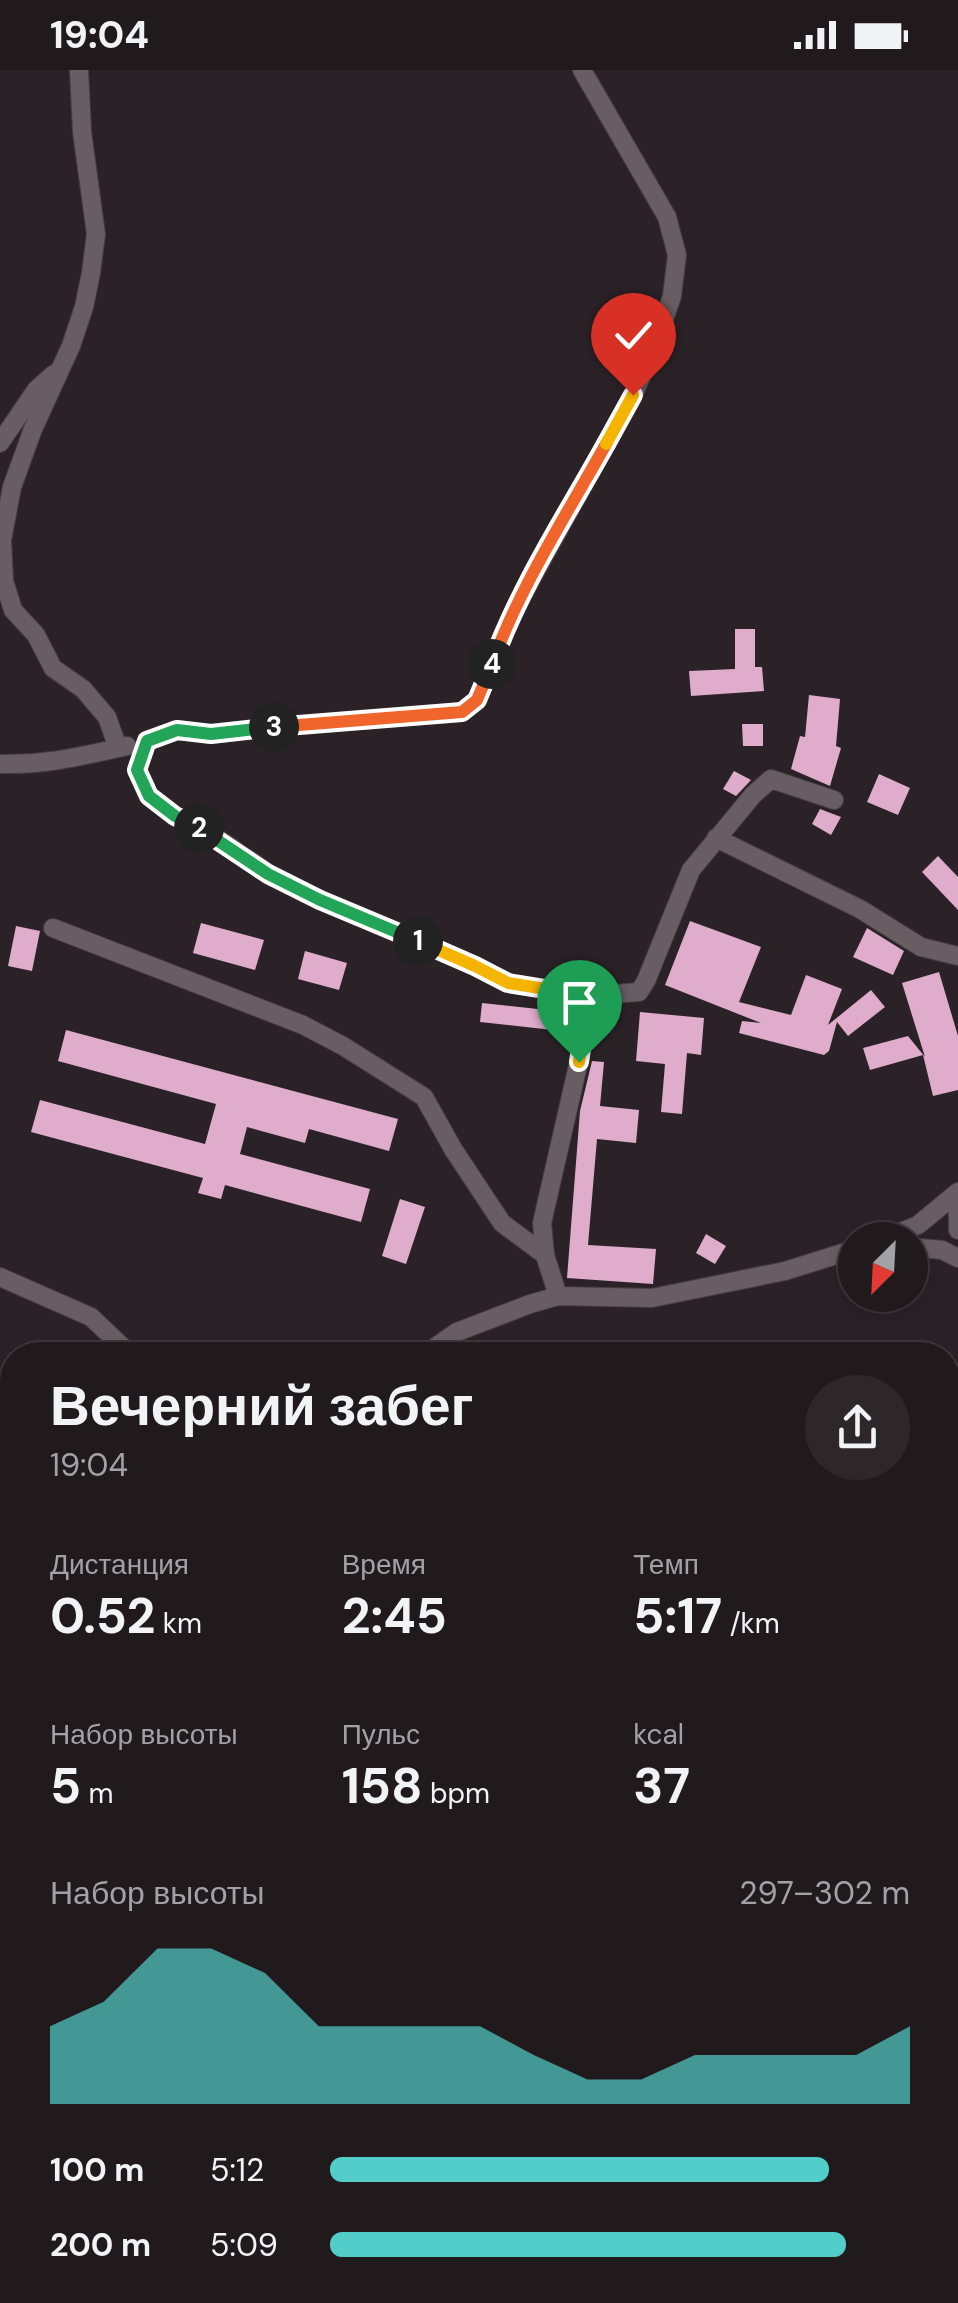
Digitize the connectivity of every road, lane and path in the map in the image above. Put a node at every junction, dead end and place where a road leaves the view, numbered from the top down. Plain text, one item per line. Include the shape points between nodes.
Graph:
1 (79, 70) edge
2 (582, 70) edge
3 (62, 366) junction
4 (0, 442) edge
5 (147, 741) junction
6 (118, 748) junction
7 (0, 764) edge
8 (834, 800) dead end
9 (716, 838) junction
10 (53, 928) dead end
11 (958, 956) edge
12 (589, 996) junction
13 (958, 1192) edge
14 (958, 1206) edge
15 (922, 1222) edge
16 (958, 1230) edge
17 (928, 1249) edge
18 (838, 1254) edge
19 (545, 1255) junction
20 (958, 1258) edge
21 (0, 1277) edge
22 (558, 1296) junction
23 (117, 1342) edge
24 (443, 1342) edge

1 - 3 street via 96,234 84,307
2 - 5 street via 667,217 677,255 672,296 633,395 527,586 477,700 462,712 211,734 177,730
3 - 4 street
3 - 6 street via 12,487 2,540 4,581 13,610 36,635 52,668 84,689 107,717
5 - 6 street
5 - 12 street via 137,770 149,796 268,874 508,983
6 - 7 street via 43,764
8 - 9 street via 771,778
9 - 11 street via 860,908 920,946
9 - 12 street via 691,870 639,992
10 - 19 street via 303,1025 424,1096 502,1223
12 - 19 street via 542,1223
13 - 15 street
14 - 16 street
17 - 20 street
18 - 22 street via 652,1298
19 - 22 street
21 - 23 street via 91,1318
22 - 24 street

